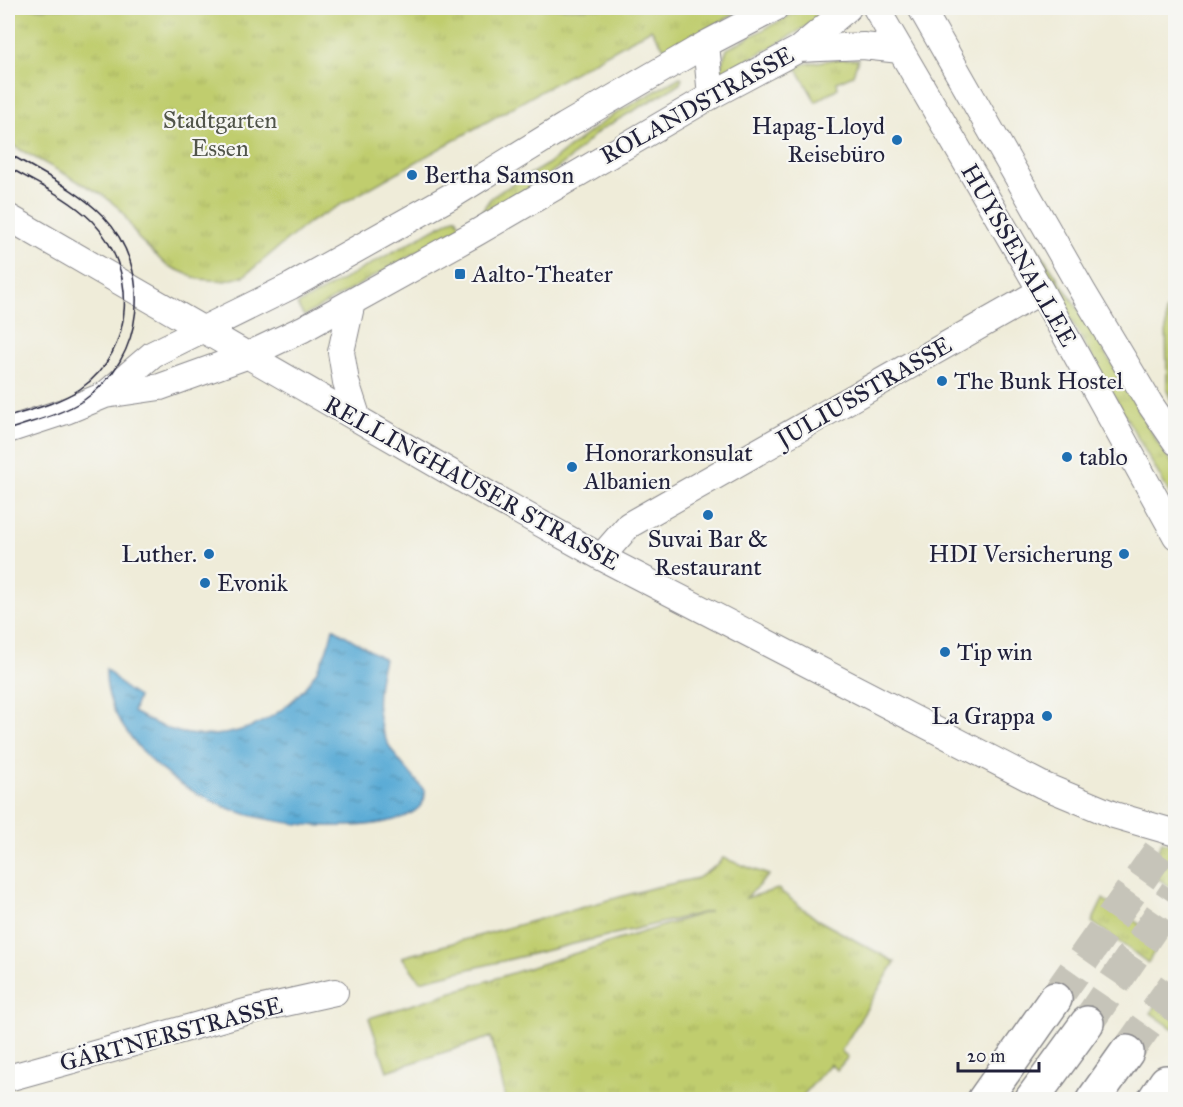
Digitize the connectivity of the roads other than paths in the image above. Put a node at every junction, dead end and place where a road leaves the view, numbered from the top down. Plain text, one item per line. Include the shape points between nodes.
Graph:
1 (848, 8) edge
2 (876, 8) edge
3 (921, 8) edge
4 (771, 9) edge
5 (706, 44) junction
6 (799, 49) junction
7 (900, 50) junction
8 (711, 96) junction
9 (8, 217) edge
10 (1041, 291) junction
11 (352, 302) junction
12 (202, 330) junction
13 (246, 356) junction
14 (105, 395) junction
15 (358, 419) junction
16 (8, 429) edge
17 (1176, 442) edge
18 (1176, 536) edge
19 (601, 556) junction
20 (1176, 832) edge
21 (335, 992) dead end
22 (1055, 999) tunnel mouth
23 (1087, 1023) tunnel mouth
24 (1127, 1052) tunnel mouth
25 (8, 1078) edge
26 (1095, 1098) edge
27 (984, 1100) edge
28 (1031, 1100) edge

1 - 6 street, ROLANDSTRASSE
2 - 7 street, HUYSSENALLEE
3 - 17 street, HUYSSENALLEE via 1083,292
4 - 5 street, ROLANDSTRASSE
5 - 8 street
5 - 12 street, ROLANDSTRASSE via 453,195 291,286
6 - 7 street via 862,46
6 - 8 street, ROLANDSTRASSE
7 - 10 street, HUYSSENALLEE
8 - 11 street, ROLANDSTRASSE
9 - 12 street, RELLINGHAUSER STRASSE
10 - 18 street, HUYSSENALLEE
10 - 19 street, JULIUSSTRASSE via 629,525
11 - 13 street, ROLANDSTRASSE
11 - 15 street via 341,352
12 - 13 street, RELLINGHAUSER STRASSE
12 - 14 street, ROLANDSTRASSE via 153,354
13 - 14 street, ROLANDSTRASSE via 160,387
13 - 15 street, RELLINGHAUSER STRASSE
14 - 16 street
15 - 19 street, RELLINGHAUSER STRASSE
19 - 20 street, RELLINGHAUSER STRASSE via 1042,785 1114,815
21 - 25 street, GÄRTNERSTRASSE via 249,1011
22 - 27 highway
23 - 28 highway
24 - 26 highway

